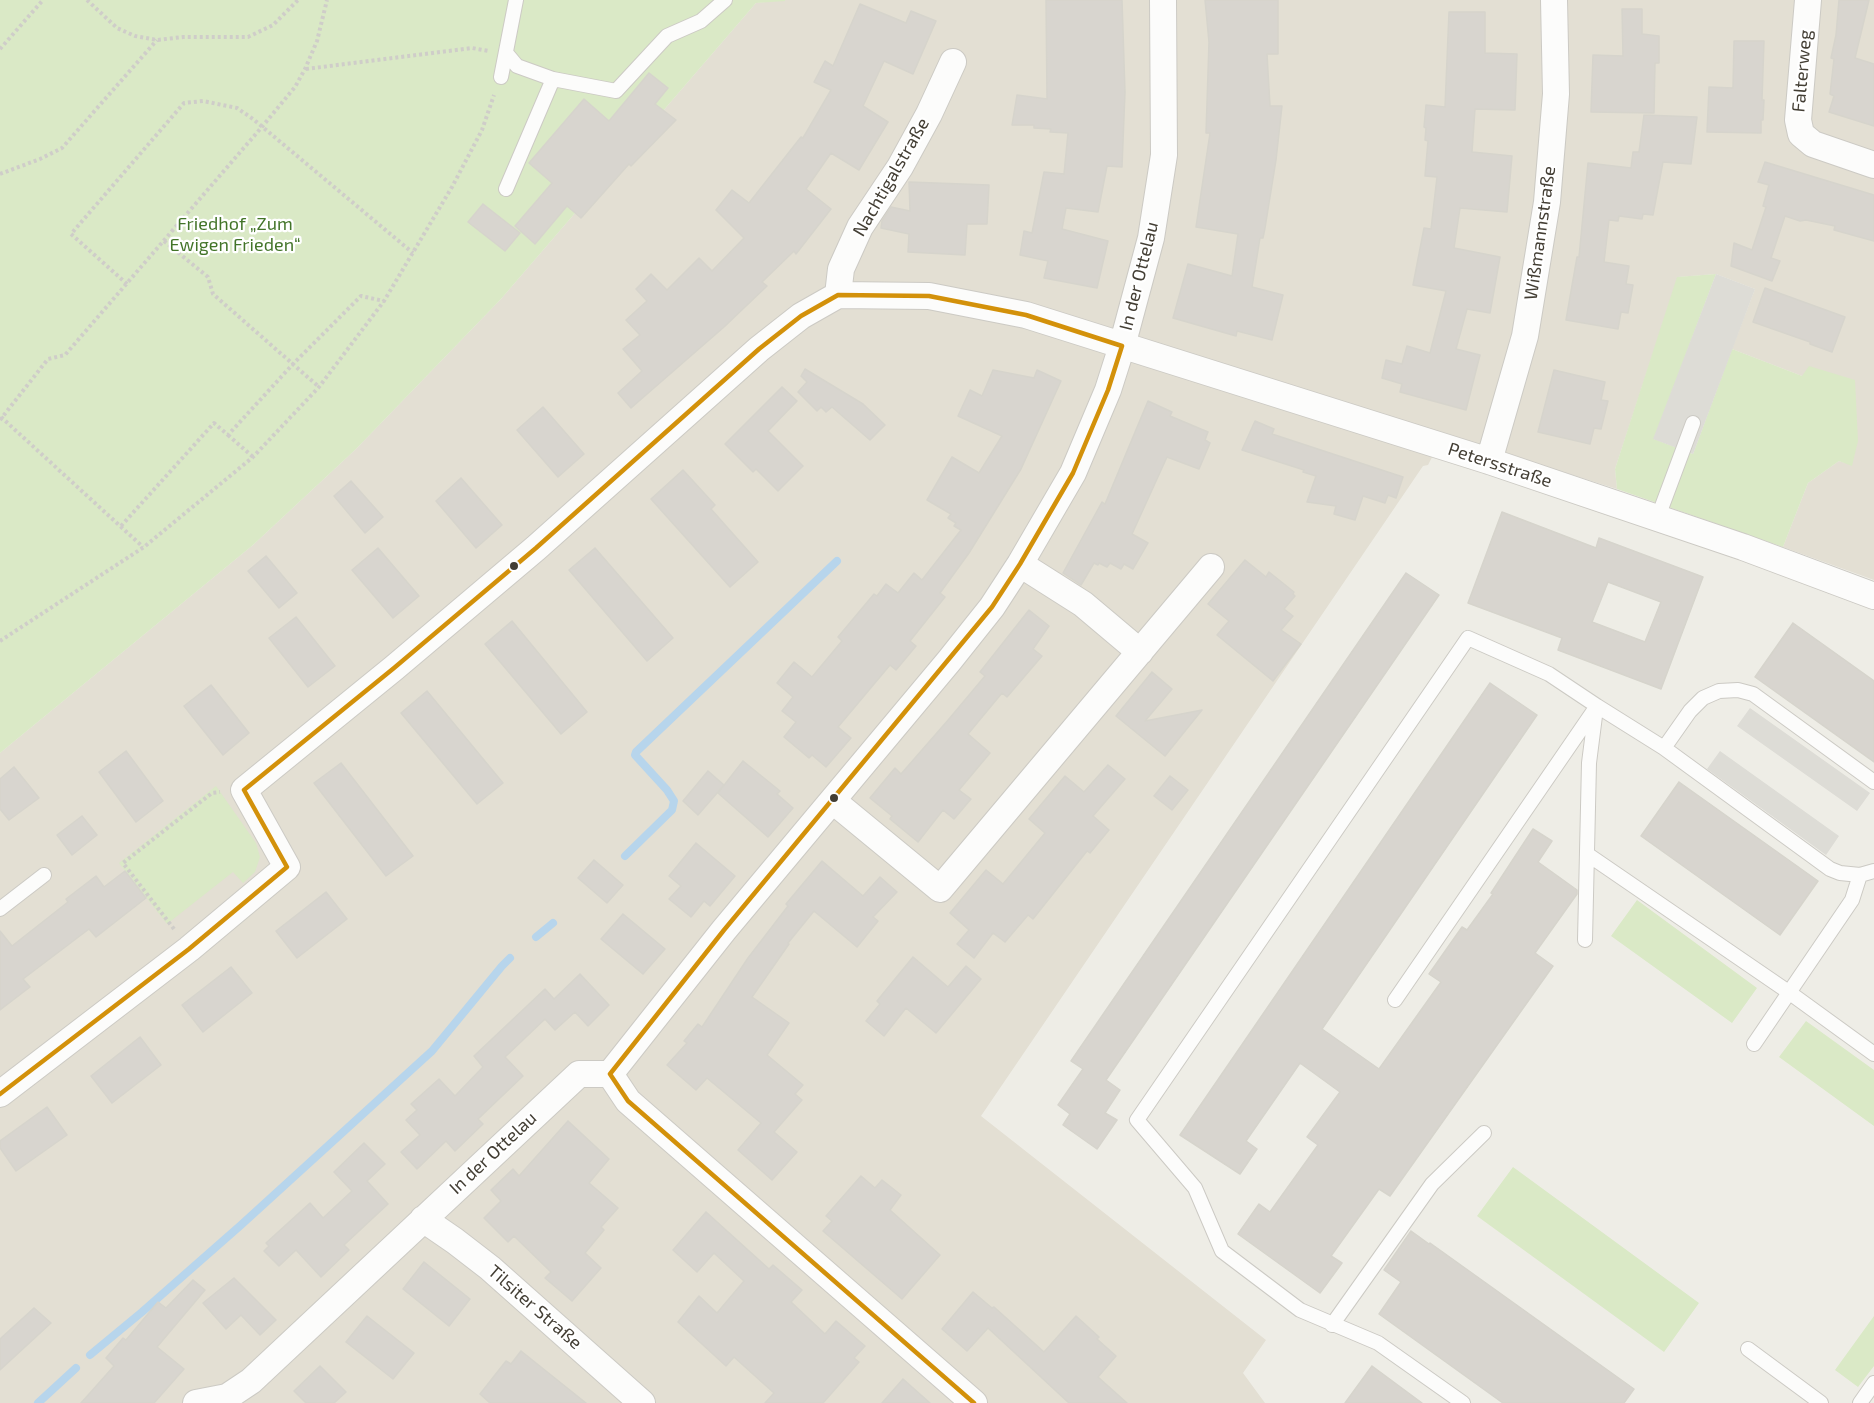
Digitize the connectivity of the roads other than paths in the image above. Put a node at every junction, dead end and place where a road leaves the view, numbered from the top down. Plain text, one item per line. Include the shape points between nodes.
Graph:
1 (516, 0) edge
2 (725, 0) edge
3 (1163, 0) edge
4 (1554, 0) edge
5 (1808, 0) edge
6 (507, 54) junction
7 (953, 62) dead end
8 (501, 77) road end
9 (553, 79) junction
10 (1874, 165) edge
11 (506, 189) dead end
12 (838, 295) junction
13 (1122, 346) junction
14 (1693, 423) dead end
15 (1489, 461) junction
16 (1658, 517) junction
17 (1020, 564) junction
18 (1211, 567) dead end
19 (1874, 596) edge
20 (1140, 652) junction
21 (1597, 706) junction
22 (1664, 748) junction
23 (1874, 782) edge
24 (833, 801) junction
25 (1587, 854) junction
26 (1874, 871) edge
27 (44, 875) dead end
28 (1860, 875) junction
29 (0, 909) edge
30 (1585, 940) dead end
31 (1790, 993) junction
32 (1395, 1000) dead end
33 (1754, 1044) dead end
34 (1874, 1054) edge
35 (610, 1074) junction
36 (1, 1092) edge
37 (1484, 1133) dead end
38 (423, 1219) junction
39 (1332, 1324) junction
40 (1748, 1349) dead end
41 (1874, 1383) edge
42 (195, 1403) edge
43 (642, 1403) edge
44 (974, 1403) edge
45 (1462, 1403) edge
46 (1821, 1403) edge
47 (1860, 1403) edge

1 - 6 lane
2 - 9 lane via 701,21 667,36 616,91
3 - 13 street, In der Ottelau via 1164,154 1151,238
4 - 15 street, Wißmannstraße via 1556,94 1547,202 1525,336
5 - 10 street, Falterweg via 1798,120 1801,134 1813,144
6 - 8 lane
6 - 9 lane via 517,66
7 - 12 street, Nachtigalstraße via 905,158 860,227 841,269
9 - 11 lane
12 - 13 street via 929,296 972,303 1026,315
12 - 36 street via 801,316 759,349 536,548 244,789 287,867 189,949
13 - 15 street, Petersstraße
13 - 17 street, In der Ottelau via 1073,473
14 - 16 lane
15 - 16 street, Petersstraße
16 - 19 street, Petersstraße
17 - 20 street via 1083,604
17 - 24 street, In der Ottelau via 992,607
18 - 20 street
20 - 24 street via 940,889
21 - 22 lane
21 - 25 lane via 1589,763
21 - 32 lane
21 - 39 lane via 1550,674 1468,638 1137,1120 1195,1188 1222,1251 1300,1310
22 - 23 lane via 1703,698 1719,691 1738,690 1753,694
22 - 28 lane via 1830,869
24 - 35 street, In der Ottelau
25 - 30 lane
25 - 31 lane
26 - 28 lane
27 - 29 lane
28 - 31 lane via 1852,900
31 - 33 lane
31 - 34 lane
35 - 38 street, In der Ottelau via 579,1074
35 - 44 street via 628,1101
37 - 39 lane via 1432,1184
38 - 42 street, In der Ottelau via 251,1381 226,1397
38 - 43 street, Tilsiter Straße via 490,1268
39 - 45 lane via 1378,1343
40 - 46 lane
41 - 47 lane

